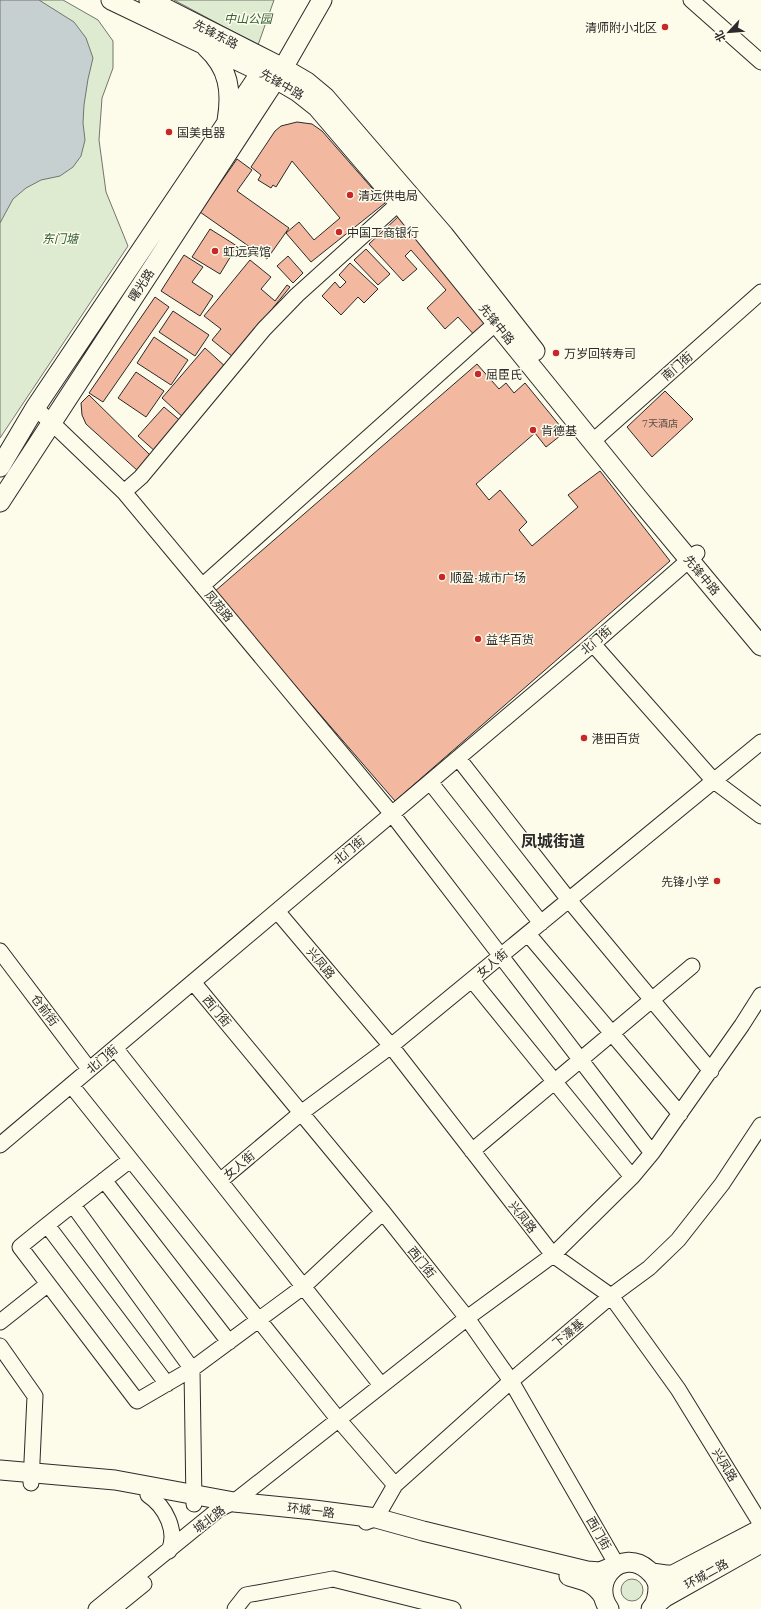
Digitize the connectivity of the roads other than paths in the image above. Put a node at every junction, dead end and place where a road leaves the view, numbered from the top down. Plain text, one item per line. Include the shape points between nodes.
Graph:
1 (111, 0) edge
2 (148, 0) edge
3 (322, 0) edge
4 (691, 0) edge
5 (200, 42) junction
6 (761, 62) edge
7 (273, 73) junction
8 (226, 124) junction
9 (399, 203) junction
10 (761, 292) edge
11 (496, 323) junction
12 (35, 408) junction
13 (52, 422) junction
14 (596, 437) junction
15 (0, 467) edge
16 (124, 492) junction
17 (0, 502) edge
18 (693, 556) junction
19 (202, 586) junction
20 (761, 631) edge
21 (593, 644) junction
22 (761, 646) edge
23 (761, 742) edge
24 (458, 758) junction
25 (714, 781) junction
26 (430, 782) junction
27 (392, 814) junction
28 (761, 816) edge
29 (568, 900) junction
30 (277, 911) junction
31 (541, 923) junction
32 (528, 934) junction
33 (0, 951) edge
34 (501, 956) junction
35 (692, 966) dead end
36 (472, 980) junction
37 (193, 982) junction
38 (761, 995) edge
39 (652, 1000) junction
40 (612, 1033) junction
41 (391, 1046) junction
42 (115, 1048) junction
43 (580, 1060) junction
44 (89, 1069) junction
45 (711, 1070) junction
46 (554, 1082) junction
47 (70, 1085) junction
48 (301, 1113) junction
49 (680, 1114) junction
50 (761, 1125) edge
51 (0, 1145) edge
52 (472, 1151) junction
53 (652, 1154) junction
54 (130, 1160) junction
55 (632, 1177) junction
56 (104, 1180) junction
57 (220, 1181) junction
58 (73, 1205) junction
59 (383, 1212) junction
60 (47, 1225) junction
61 (553, 1255) junction
62 (48, 1284) junction
63 (303, 1287) junction
64 (611, 1296) junction
65 (467, 1318) junction
66 (258, 1320) junction
67 (0, 1322) edge
68 (229, 1342) junction
69 (0, 1346) edge
70 (192, 1369) junction
71 (511, 1381) junction
72 (167, 1384) junction
73 (380, 1385) junction
74 (338, 1419) junction
75 (0, 1470) edge
76 (31, 1478) junction
77 (0, 1479) edge
78 (395, 1485) junction
79 (148, 1495) junction
80 (194, 1499) junction
81 (228, 1508) junction
82 (368, 1522) junction
83 (761, 1524) edge
84 (761, 1528) edge
85 (761, 1543) edge
86 (169, 1551) junction
87 (617, 1565) junction
88 (652, 1573) junction
89 (606, 1604) edge
90 (652, 1608) edge
91 (96, 1609) edge
92 (114, 1609) edge
93 (234, 1609) edge
94 (453, 1609) edge

1 - 5 main road, 先锋东路
2 - 7 main road, 先锋东路
3 - 7 main road, 曙光路
4 - 6 street
5 - 7 main road, 先锋中路
5 - 8 main road via 213,54 225,75 230,98
7 - 8 main road, 曙光路
7 - 9 main road, 先锋中路 via 317,107
7 - 13 main road, 曙光路
7 - 14 main road, 先锋中路 via 307,82 332,104 444,235
8 - 12 main road, 曙光路
9 - 11 main road, 先锋中路
9 - 16 street via 297,295 264,329 141,477
10 - 14 street, 南门街
11 - 14 main road, 先锋中路
11 - 19 street
12 - 13 street, 凤苑路
12 - 15 main road, 曙光路
13 - 16 street, 凤苑路
13 - 17 main road, 曙光路
14 - 18 main road, 先锋中路 via 645,491
16 - 19 street, 凤苑路
18 - 20 main road, 先锋中路
18 - 21 street, 北门街
18 - 22 main road, 先锋中路
19 - 27 street, 凤苑路
21 - 24 street, 北门街
21 - 25 street
23 - 25 street, 女人街
24 - 26 street, 北门街
24 - 29 street
25 - 28 street
25 - 29 street, 女人街
26 - 27 street, 北门街
26 - 31 street
27 - 30 street, 北门街
27 - 34 street, 凤苑路
29 - 31 street, 女人街
29 - 39 street
30 - 37 street, 北门街
30 - 41 street, 兴凤路
31 - 32 street, 女人街
32 - 34 street, 女人街
32 - 40 street
33 - 44 street, 仓前街
34 - 36 street, 女人街
34 - 43 street, 凤苑路
35 - 39 street
36 - 41 street, 女人街
36 - 46 street
37 - 42 street, 北门街
37 - 48 street, 西门街
38 - 45 street
39 - 40 street
39 - 45 street
40 - 43 street
40 - 49 street
41 - 48 street, 女人街
41 - 52 street, 兴凤路
42 - 44 street, 北门街
42 - 57 street
43 - 46 street
43 - 53 street, 凤苑路
44 - 47 street, 北门街
45 - 49 street
46 - 52 street
46 - 55 street
47 - 51 street, 北门街
47 - 54 street
48 - 57 street, 女人街
48 - 59 street, 西门街
49 - 53 street
50 - 64 street, 下濠基 via 722,1184 678,1240 649,1268
52 - 61 street, 兴凤路
53 - 55 street
54 - 56 street
54 - 66 street
55 - 61 street
56 - 58 street
56 - 68 street
57 - 63 street
58 - 60 street
58 - 70 street
59 - 63 street
59 - 65 street, 西门街
60 - 62 street via 20,1247
60 - 72 street
61 - 64 street, 兴凤路
61 - 65 street
62 - 67 street
62 - 72 street via 137,1401
63 - 66 street
63 - 73 street
64 - 71 street, 下濠基
64 - 83 street, 兴凤路 via 678,1389
65 - 71 street, 西门街
65 - 73 street
66 - 68 street
66 - 74 street
68 - 70 street
69 - 76 street via 36,1396
70 - 72 street
70 - 80 street
71 - 78 street, 下濠基
71 - 87 street, 西门街
73 - 74 street
74 - 78 street
74 - 81 street
75 - 76 main road, 环城一路
76 - 77 main road, 环城一路
76 - 79 main road, 环城一路
76 - 80 main road, 环城一路 via 115,1480
78 - 82 street, 下濠基
79 - 80 main road, 环城一路
79 - 86 street via 162,1506 166,1515 172,1535
80 - 81 main road, 环城一路
81 - 82 main road, 环城一路
81 - 86 street, 城北路
81 - 92 street, 城北路
82 - 87 main road, 环城一路 via 423,1531 587,1571 600,1572
82 - 89 main road, 环城一路 via 486,1558 584,1580 596,1587
84 - 88 main road via 673,1575
85 - 90 main road, 环城二路 via 665,1596
86 - 91 street, 城北路
87 - 88 main road, 环城一路 via 636,1563 645,1566
87 - 89 main road via 604,1579 602,1588
88 - 90 main road via 658,1591
93 - 94 street via 246,1595 333,1579

